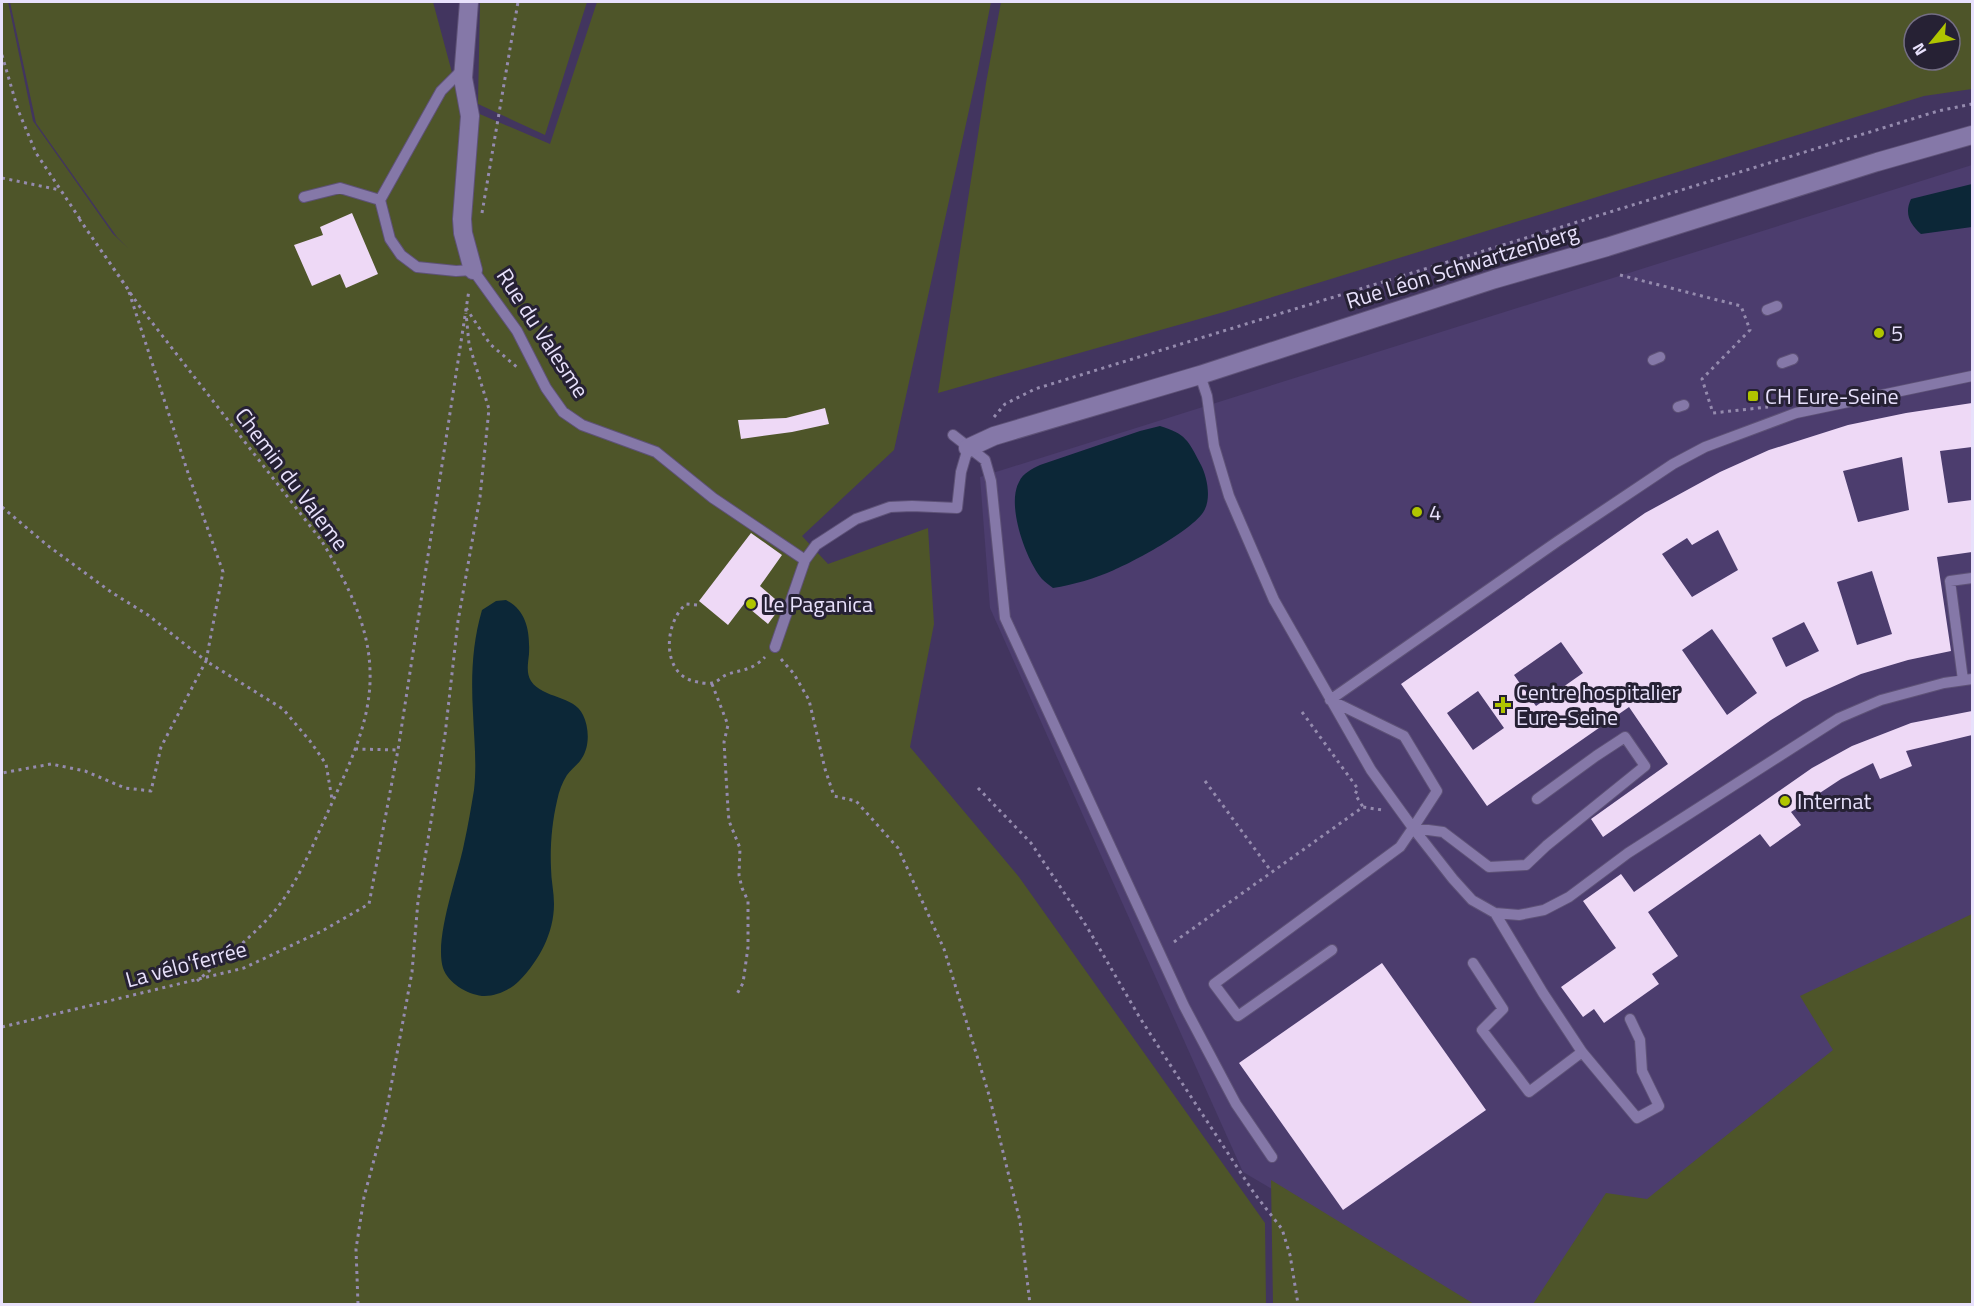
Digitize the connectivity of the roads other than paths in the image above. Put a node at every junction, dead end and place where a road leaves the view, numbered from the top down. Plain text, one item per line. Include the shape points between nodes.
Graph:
1 (469, 2) edge
2 (464, 68) junction
3 (1972, 135) edge
4 (304, 196) dead end
5 (380, 200) junction
6 (473, 270) junction
7 (1200, 375) junction
8 (1972, 376) edge
9 (953, 435) dead end
10 (968, 448) junction
11 (805, 560) junction
12 (1972, 578) edge
13 (775, 647) road end
14 (1968, 680) edge
15 (1330, 700) junction
16 (1538, 799) dead end
17 (1413, 828) junction
18 (1495, 914) junction
19 (1332, 950) dead end
20 (1473, 963) dead end
21 (1630, 1019) dead end
22 (1582, 1052) junction
23 (1272, 1156) dead end

1 - 2 street, Rue du Valesme
2 - 5 lane via 441,91
2 - 6 street, Rue du Valesme via 470,116 462,219
3 - 7 street, Rue Léon Schwartzenberg via 1484,283
4 - 5 lane via 340,188
5 - 6 lane via 390,238 401,255 417,267
6 - 11 lane, Rue du Valesme via 517,330 546,388 563,412 582,425 656,452 713,498
7 - 10 street, Rue Léon Schwartzenberg via 994,436
7 - 15 lane via 1229,496
8 - 15 lane via 1796,413 1705,447 1558,541
9 - 10 lane
10 - 11 lane via 957,508 909,502 890,507 856,519 816,545
10 - 23 lane via 985,460 991,481 1005,618 1184,1006 1236,1104
11 - 13 lane
12 - 14 lane via 1950,581
14 - 18 lane via 1881,700 1839,718 1628,853 1569,897 1544,910
15 - 17 lane via 1361,754
15 - 17 lane via 1404,736 1437,791
16 - 17 lane via 1626,737 1645,766 1526,865 1489,867 1443,832
17 - 18 lane via 1472,900
17 - 19 lane via 1396,856 1214,984 1238,1016
18 - 22 lane
20 - 22 lane via 1503,1009 1482,1030 1529,1092
21 - 22 lane via 1640,1040 1642,1071 1659,1106 1637,1118

